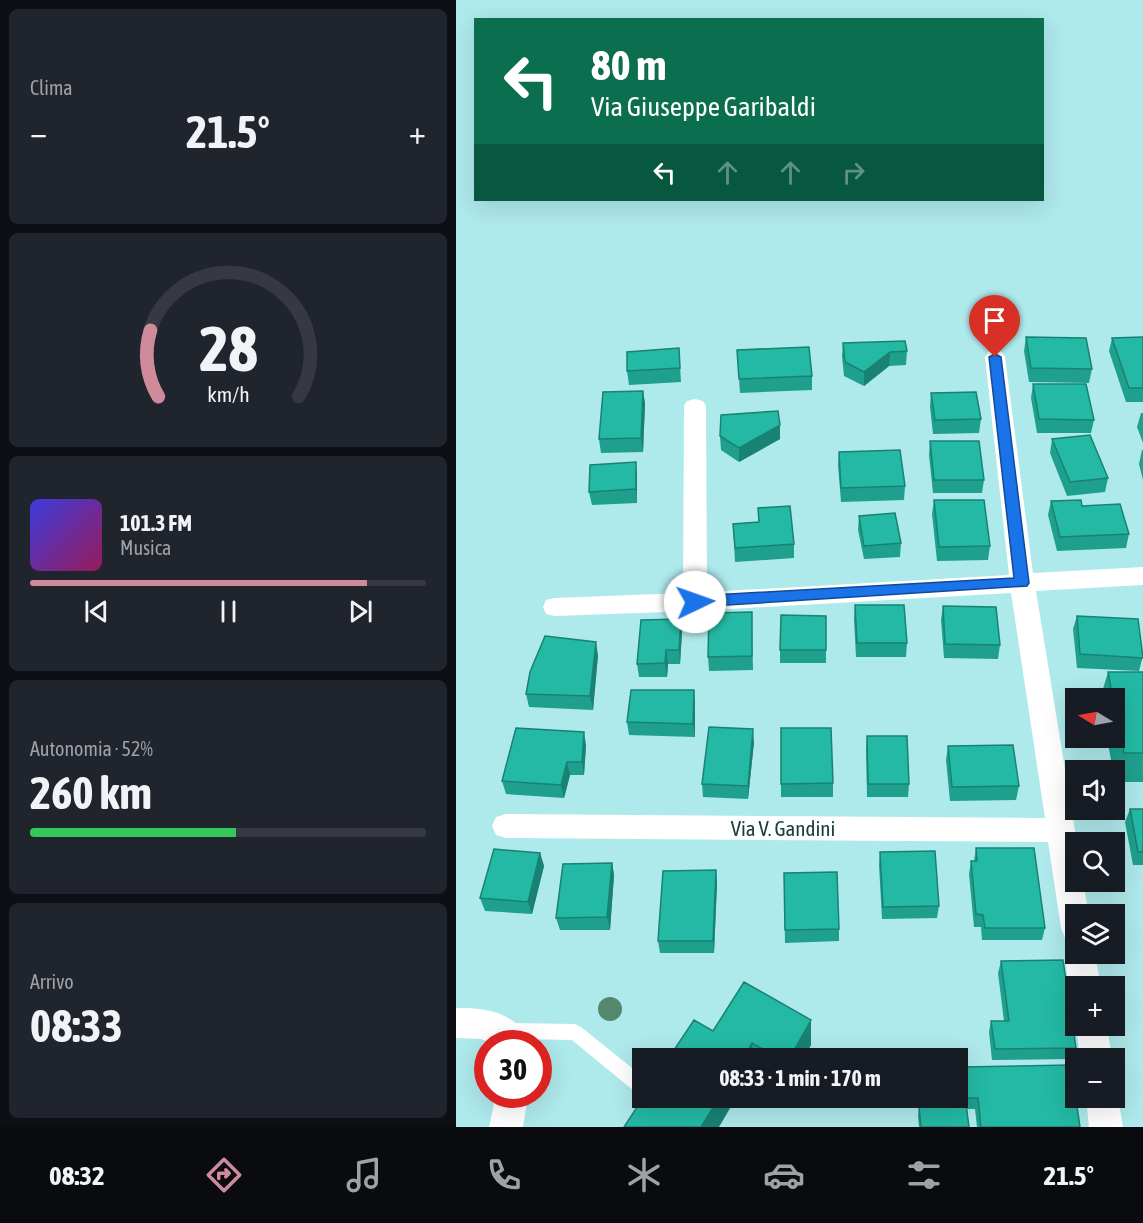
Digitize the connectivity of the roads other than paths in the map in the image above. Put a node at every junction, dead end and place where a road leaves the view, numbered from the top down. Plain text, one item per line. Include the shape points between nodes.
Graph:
1 (995, 357) dead end
2 (694, 406) dead end
3 (1143, 576) edge
4 (1022, 583) junction
5 (695, 602) junction
6 (555, 607) dead end
7 (506, 826) dead end
8 (1060, 830) junction
9 (1072, 904) edge
10 (456, 1023) edge
11 (498, 1030) edge
12 (552, 1034) edge
13 (632, 1078) edge
14 (510, 1108) edge
15 (1103, 1108) edge
16 (506, 1127) edge
17 (1106, 1127) edge

1 - 4 street
2 - 5 street
3 - 4 street
4 - 5 street
4 - 8 street
5 - 6 street
7 - 8 street, Via V. Gandini
8 - 9 street
10 - 11 street via 475,1022
12 - 13 lane via 575,1032
14 - 16 street
15 - 17 street

